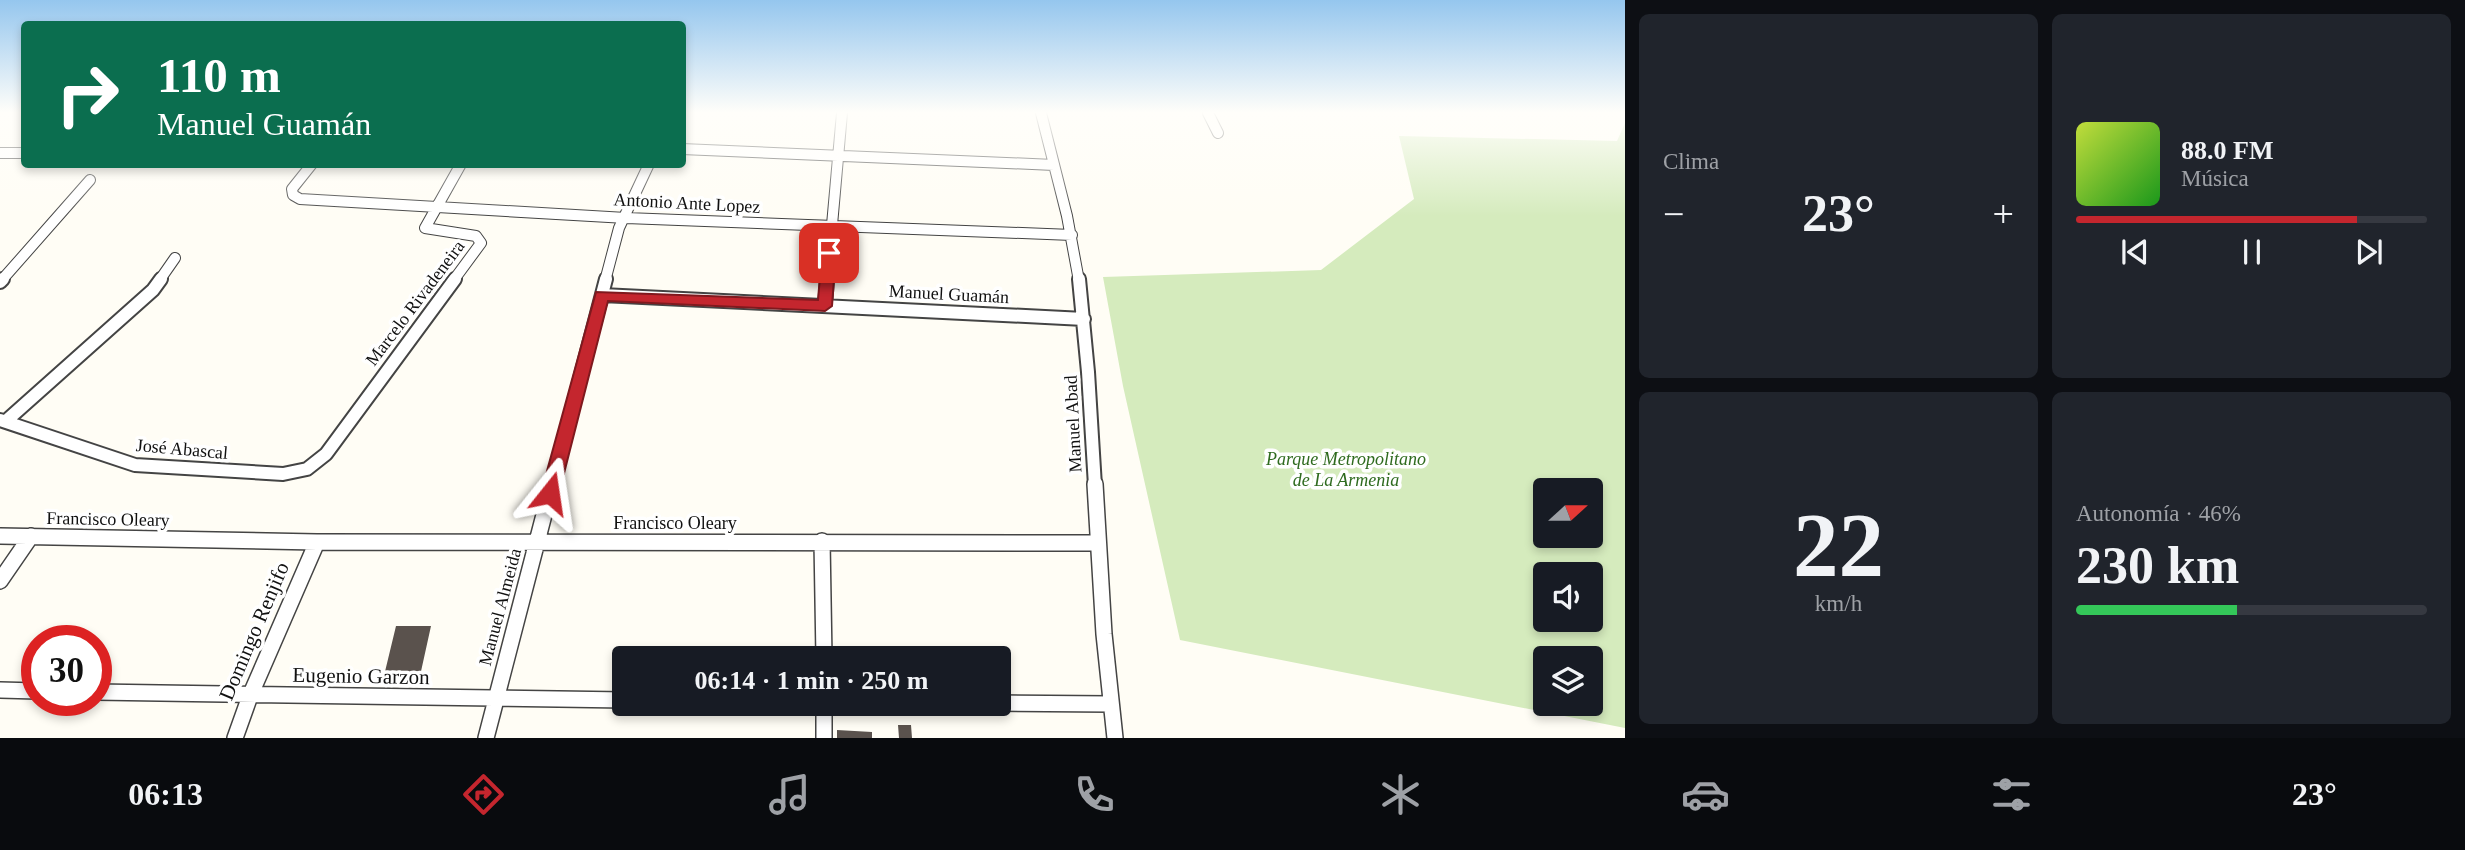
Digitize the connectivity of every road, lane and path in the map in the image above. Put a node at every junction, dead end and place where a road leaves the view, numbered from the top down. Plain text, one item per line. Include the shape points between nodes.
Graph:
1 (839, 147) edge
2 (1050, 147) edge
3 (686, 149) edge
4 (0, 153) edge
5 (21, 153) edge
6 (838, 157) junction
7 (1054, 165) junction
8 (309, 168) edge
9 (459, 168) edge
10 (647, 168) edge
11 (90, 180) dead end
12 (436, 207) junction
13 (626, 218) junction
14 (831, 227) junction
15 (1072, 235) junction
16 (175, 258) dead end
17 (0, 282) edge
18 (602, 295) junction
19 (825, 306) junction
20 (1084, 319) junction
21 (3, 421) edge
22 (283, 474) joint
23 (0, 536) edge
24 (31, 536) junction
25 (822, 541) junction
26 (317, 542) junction
27 (537, 543) junction
28 (1097, 543) junction
29 (0, 582) edge
30 (824, 646) edge
31 (0, 690) edge
32 (21, 691) edge
33 (112, 692) edge
34 (250, 696) junction
35 (496, 699) junction
36 (612, 700) edge
37 (1011, 703) edge
38 (1110, 704) junction
39 (824, 716) edge
40 (235, 738) edge
41 (486, 738) edge
42 (824, 738) edge
43 (1115, 738) edge

1 - 6 street
2 - 7 street, Manuel Abad
3 - 6 street
4 - 5 street
6 - 7 street
6 - 14 street
7 - 15 street, Manuel Abad
8 - 12 street, Antonio Ante Lopez via 292,189 300,199
9 - 12 street
10 - 13 street, Manuel Almeida
11 - 17 street
12 - 13 street, Antonio Ante Lopez
12 - 22 street, Marcelo Rivadeneira via 425,224 428,230 476,236 481,243 326,454 307,469
13 - 14 street, Antonio Ante Lopez
13 - 18 street, Manuel Almeida via 619,228
14 - 15 street, Antonio Ante Lopez
14 - 19 street
15 - 20 street, Manuel Abad
16 - 21 street via 153,290
18 - 19 street, Manuel Guamán
18 - 27 street, Manuel Almeida
19 - 20 street, Manuel Guamán
20 - 28 street, Manuel Abad
21 - 22 street, José Abascal via 135,465
23 - 24 street, Francisco Oleary
24 - 26 street, Francisco Oleary
24 - 29 street
25 - 27 street, Francisco Oleary
25 - 28 street, Francisco Oleary
25 - 30 street
26 - 27 street, Francisco Oleary
26 - 34 street, Domingo Renjifo
27 - 35 street, Manuel Almeida
28 - 38 street, Manuel Abad
31 - 32 street
33 - 34 street, Eugenio Garzon
34 - 35 street, Eugenio Garzon
34 - 40 street, Domingo Renjifo
35 - 36 street, Eugenio Garzon
35 - 41 street, Manuel Almeida
37 - 38 street
38 - 43 street, Manuel Abad
39 - 42 street

